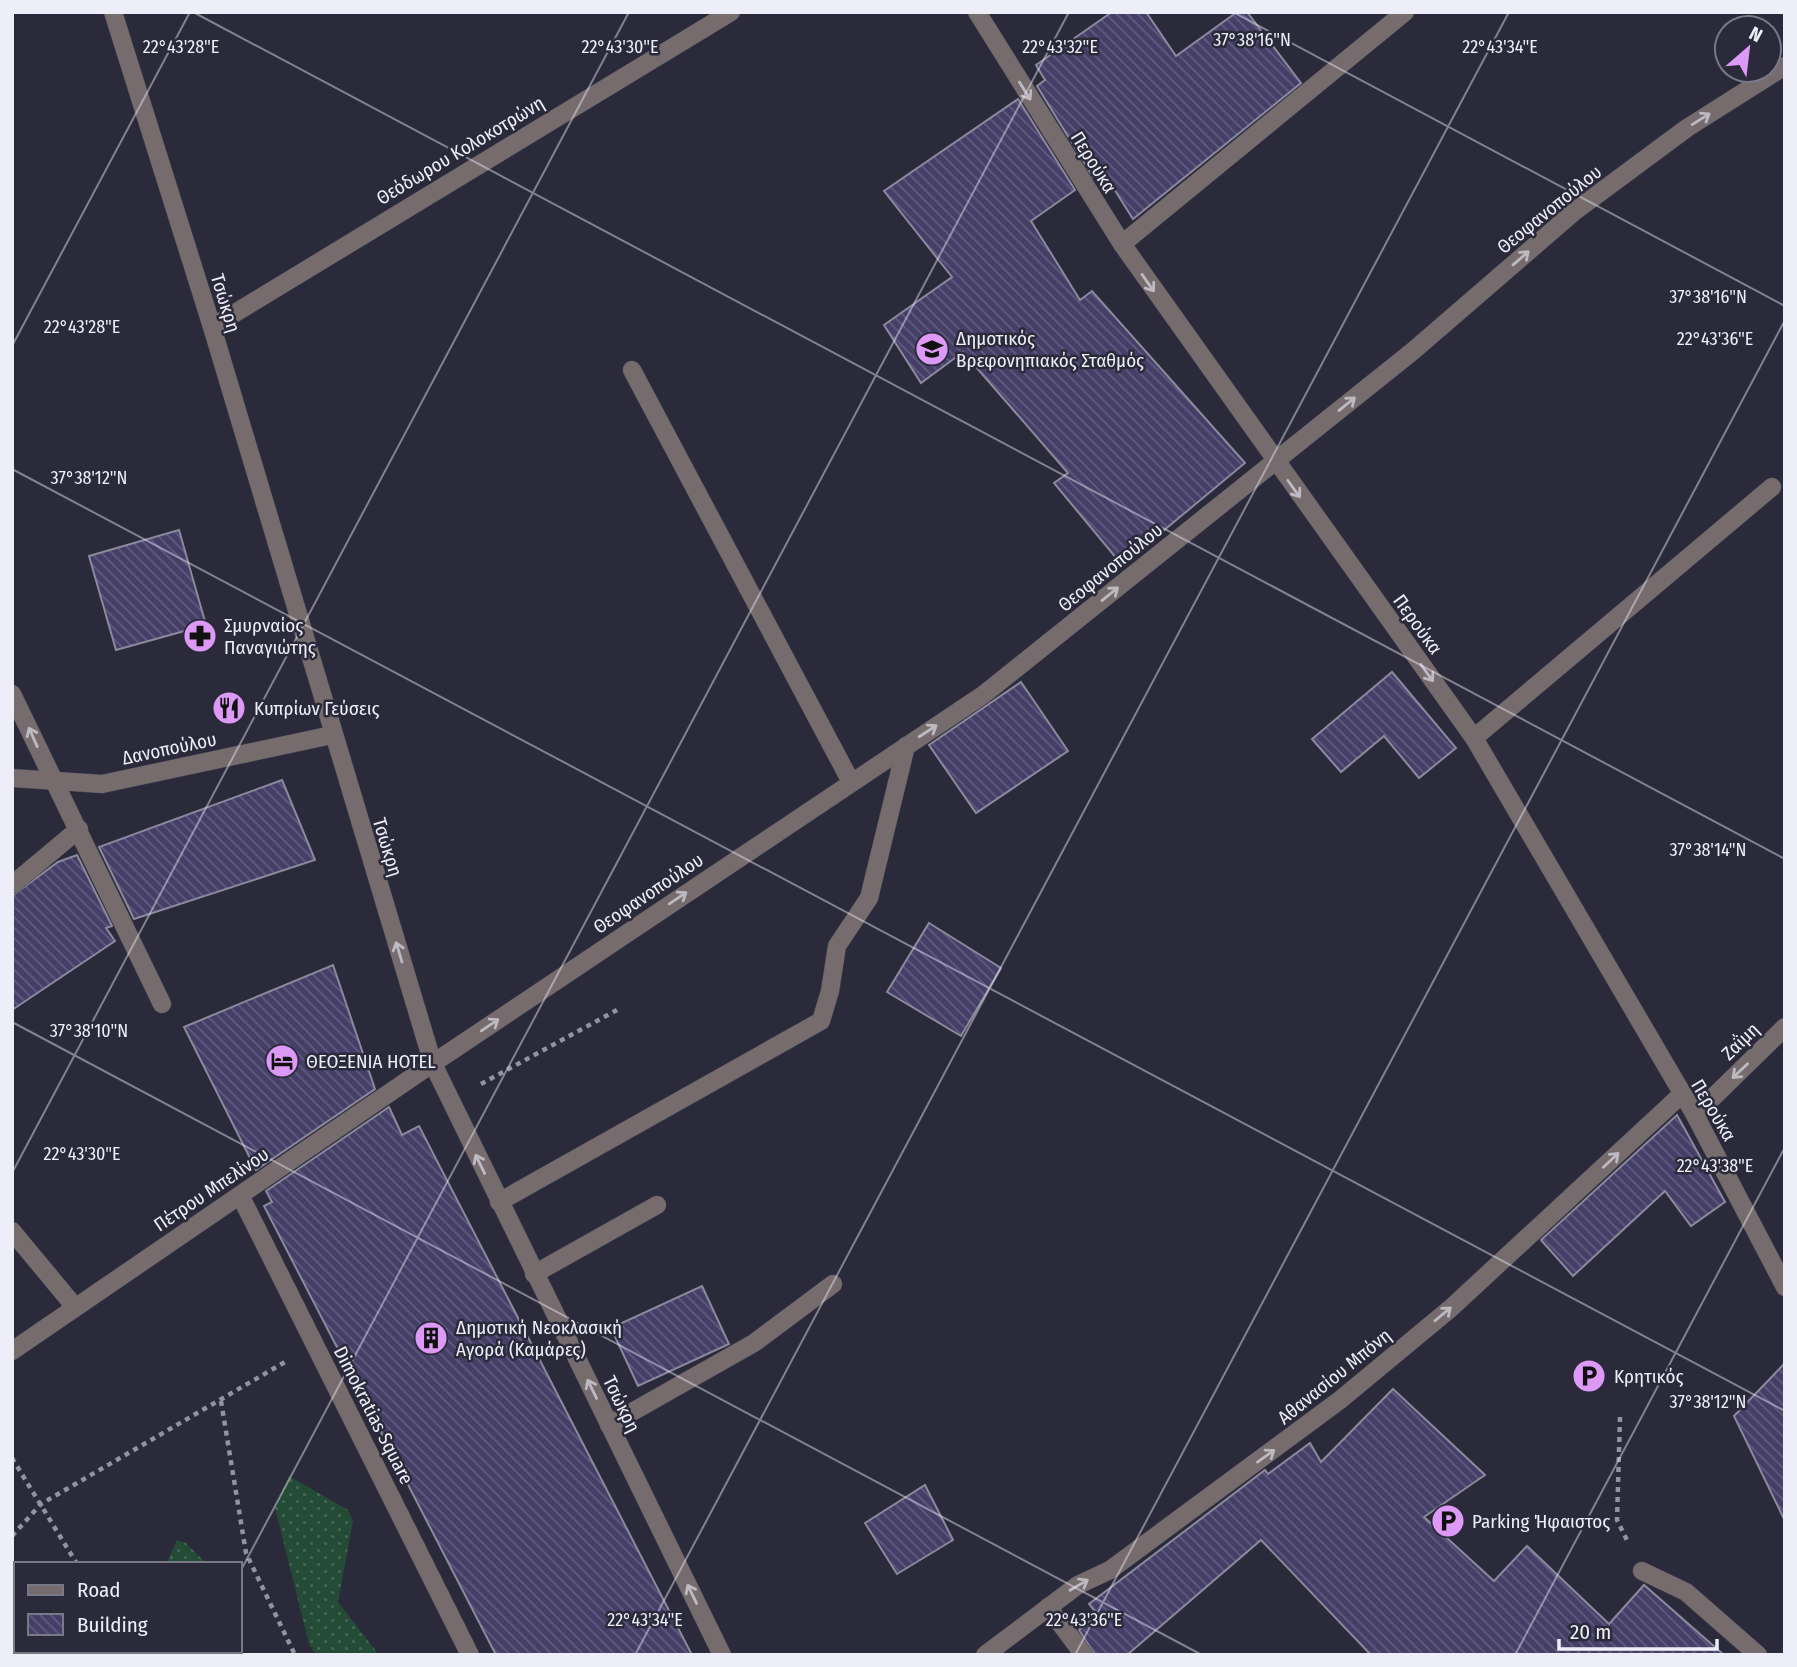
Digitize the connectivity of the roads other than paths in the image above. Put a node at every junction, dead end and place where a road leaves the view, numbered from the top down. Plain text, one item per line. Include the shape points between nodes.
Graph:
1 (113, 12) edge
2 (731, 12) edge
3 (977, 12) edge
4 (1405, 12) edge
5 (1785, 66) edge
6 (1122, 244) junction
7 (212, 327) junction
8 (632, 370) dead end
9 (1274, 462) junction
10 (1772, 487) dead end
11 (12, 694) edge
12 (332, 735) junction
13 (1475, 738) junction
14 (906, 746) junction
15 (12, 778) edge
16 (52, 782) junction
17 (851, 782) junction
18 (79, 829) junction
19 (12, 885) edge
20 (162, 1004) dead end
21 (1785, 1027) edge
22 (433, 1064) junction
23 (1681, 1095) junction
24 (1695, 1115) junction
25 (240, 1195) junction
26 (499, 1202) junction
27 (657, 1205) dead end
28 (12, 1231) edge
29 (534, 1274) junction
30 (832, 1284) dead end
31 (1785, 1287) edge
32 (75, 1307) junction
33 (12, 1351) edge
34 (610, 1425) junction
35 (1642, 1571) road end
36 (1048, 1607) junction
37 (470, 1655) edge
38 (722, 1655) edge
39 (985, 1655) edge
40 (1084, 1655) edge
41 (1758, 1655) edge

1 - 7 street, Τσώκρη
2 - 7 street, Θεόδωρου Κολοκοτρώνη
3 -> 6 street, Περούκα
4 - 6 street
9 -> 5 street, Θεοφανοπούλου via 1413,351 1575,211 1687,128
6 -> 9 street, Περούκα
7 - 12 street, Τσώκρη
8 - 17 street
9 -> 13 street, Περούκα
14 -> 9 street, Θεοφανοπούλου via 983,695
10 - 13 street
16 -> 11 street
12 - 16 street, Δανοπούλου via 102,784
22 -> 12 street, Τσώκρη
13 - 23 street, Περούκα
14 - 17 street, Θεοφανοπούλου
14 - 26 street via 869,898 837,946 821,1021
15 - 16 street, Δανοπούλου
16 - 18 street
22 -> 17 street, Θεοφανοπούλου
18 - 19 street
18 - 20 street
21 -> 24 street, Ζαΐμη
22 - 25 street, Πέτρου Μπελίνου
26 -> 22 street, Τσώκρη
23 - 24 street, Περούκα
36 -> 23 street, Αθανασίου Μπόνη via 1078,1585 1110,1570 1318,1418 1451,1308
24 - 31 street, Περούκα
25 - 32 street, Πέτρου Μπελίνου
25 - 37 street, Dimokratias Square
26 - 29 street, Τσώκρη
27 - 29 street
28 - 32 street
34 -> 29 street, Τσώκρη
30 - 34 street via 754,1343
32 - 33 street, Πέτρου Μπελίνου
38 -> 34 street, Τσώκρη
35 - 41 street via 1686,1592
36 - 39 street, Αθανασίου Μπόνη
36 - 40 street

